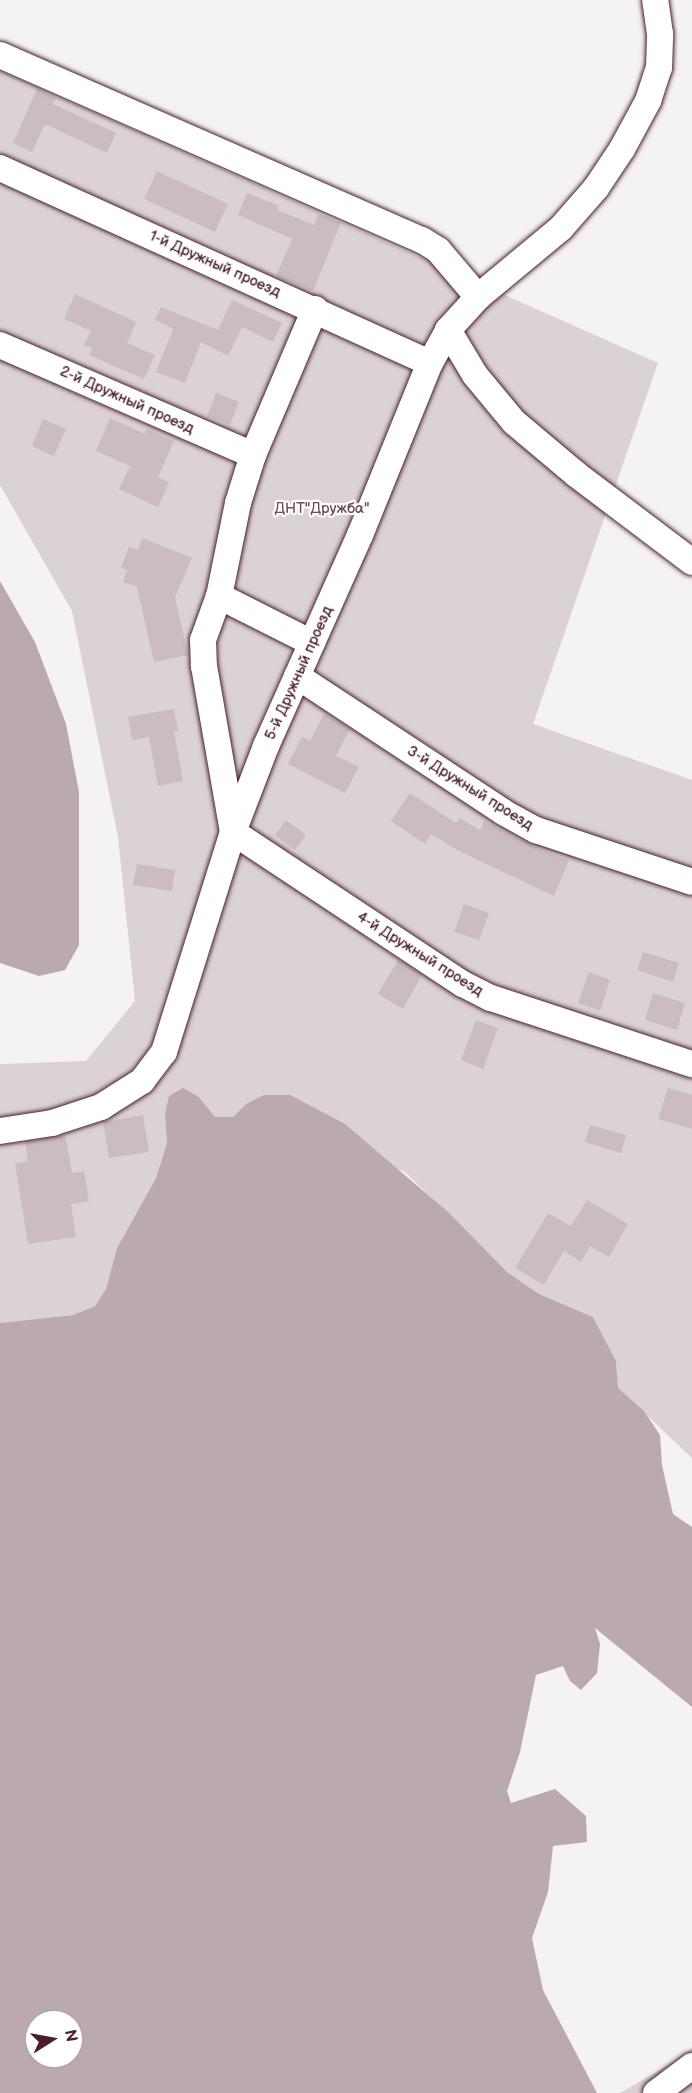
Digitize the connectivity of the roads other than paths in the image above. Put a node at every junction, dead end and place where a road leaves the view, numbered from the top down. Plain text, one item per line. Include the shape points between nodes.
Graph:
1 (655, 0) edge
2 (0, 55) edge
3 (0, 168) edge
4 (478, 297) junction
5 (315, 309) junction
6 (448, 330) junction
7 (0, 345) edge
8 (430, 363) junction
9 (253, 455) junction
10 (692, 562) edge
11 (219, 596) junction
12 (312, 643) junction
13 (297, 676) junction
14 (233, 832) junction
15 (692, 882) edge
16 (692, 1064) edge
17 (0, 1131) edge
18 (692, 2066) edge
19 (656, 2093) edge

1 - 4 street, 5-й Дружный проезд via 659,68 648,101 622,149 596,188 561,228
2 - 4 street via 422,240 438,250
3 - 5 street, 1-й Дружный проезд
4 - 6 street, 5-й Дружный проезд
5 - 8 street, 1-й Дружный проезд
5 - 9 street
6 - 8 street, 5-й Дружный проезд
6 - 10 street via 475,375 514,422
7 - 9 street, 2-й Дружный проезд
8 - 12 street, 5-й Дружный проезд
9 - 11 street via 238,503
11 - 12 street
11 - 14 street via 202,654
12 - 13 street, 5-й Дружный проезд
13 - 14 street, 5-й Дружный проезд
13 - 15 street, 3-й Дружный проезд via 536,830
14 - 16 street, 4-й Дружный проезд via 491,998
14 - 17 street, 5-й Дружный проезд via 172,1030 156,1066 123,1095 101,1107 52,1123
18 - 19 street

